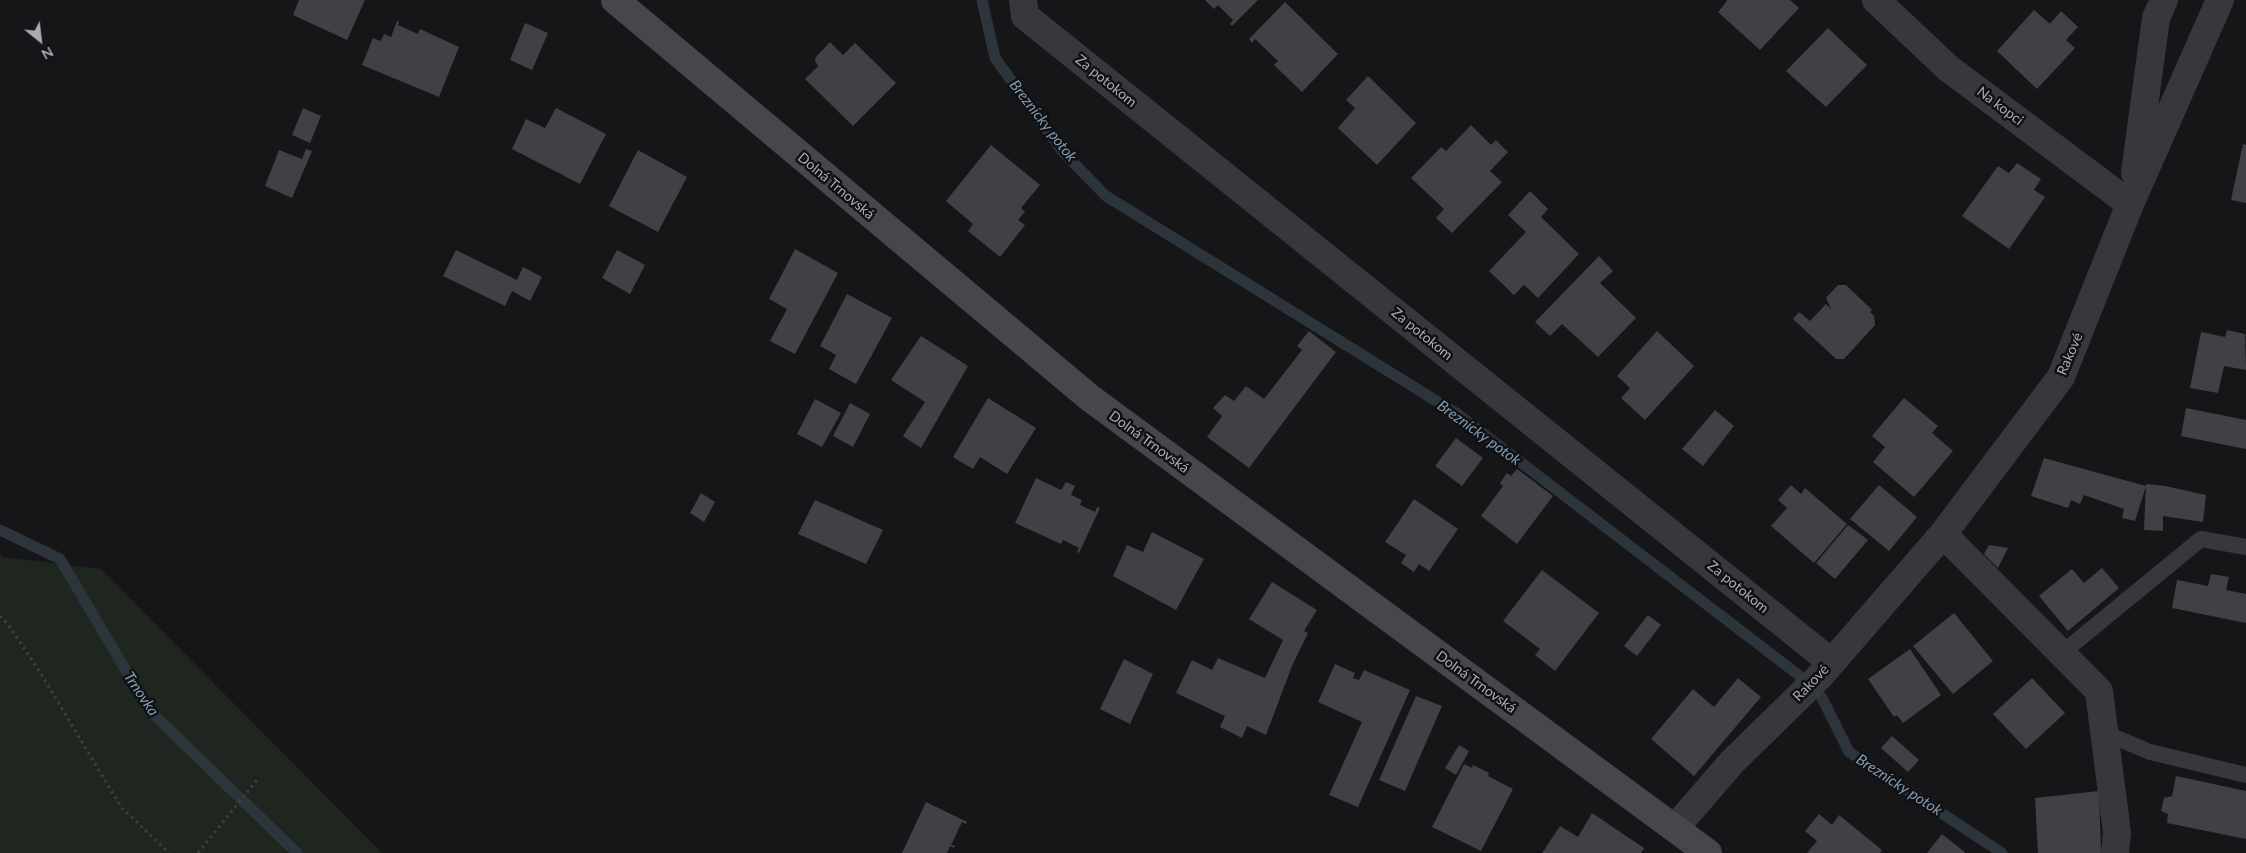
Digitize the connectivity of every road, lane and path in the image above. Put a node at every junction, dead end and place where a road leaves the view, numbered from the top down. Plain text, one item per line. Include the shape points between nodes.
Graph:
1 (615, 0) edge
2 (1023, 0) edge
3 (1876, 0) edge
4 (2164, 0) edge
5 (2220, 0) edge
6 (2130, 204) junction
7 (1943, 534) junction
8 (2246, 547) edge
9 (0, 616) edge
10 (2062, 653) junction
11 (1817, 677) junction
12 (2105, 732) junction
13 (2246, 775) edge
14 (257, 780) dead end
15 (1676, 828) junction
16 (169, 853) edge
17 (198, 853) edge
18 (1708, 853) edge
19 (2115, 853) edge

1 - 15 street, Dolná Trnovská via 1090,398
2 - 11 street, Za potokom via 1025,16
3 - 6 street, Na kopci via 1948,68
4 - 6 street, Rakové via 2156,18
5 - 6 street, Rakové
6 - 7 street, Rakové via 2061,377
7 - 10 street
7 - 11 street, Rakové
8 - 10 lane via 2201,538
9 - 16 path via 40,672 120,807
10 - 12 street via 2100,691
11 - 15 street, Rakové via 1732,762
12 - 13 lane via 2150,752
12 - 19 street via 2117,833
14 - 17 path
15 - 18 street, Dolná Trnovská

